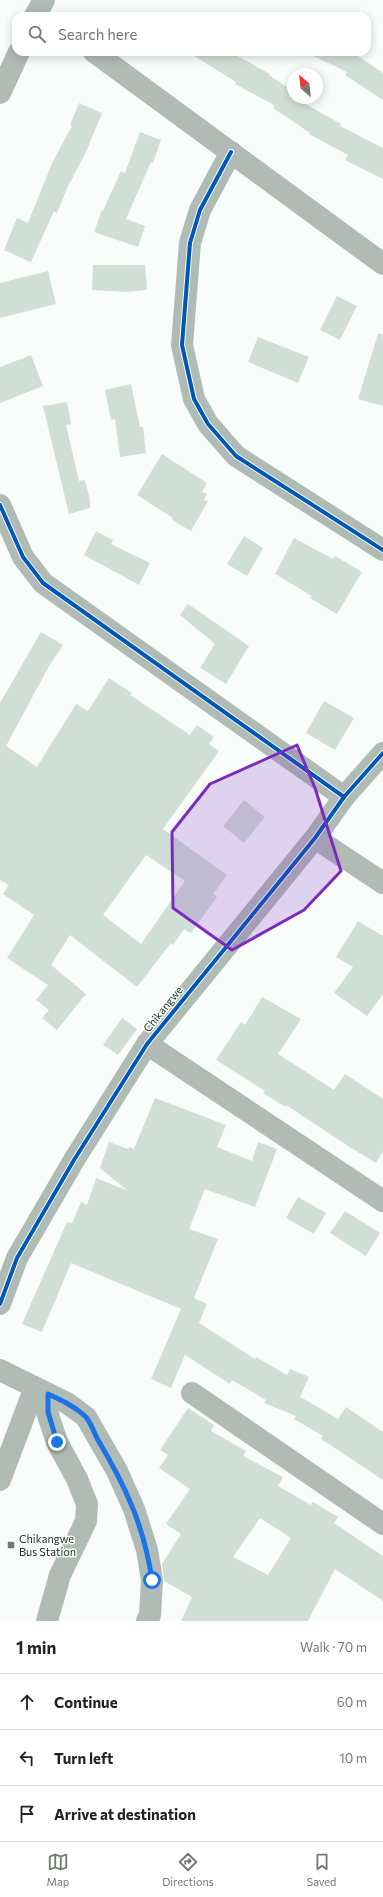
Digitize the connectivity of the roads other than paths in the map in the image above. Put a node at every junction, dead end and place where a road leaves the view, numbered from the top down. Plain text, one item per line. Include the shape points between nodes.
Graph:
1 (17, 56) edge
2 (99, 56) edge
3 (0, 93) edge
4 (231, 152) junction
5 (383, 264) edge
6 (0, 505) edge
7 (383, 550) edge
8 (383, 753) edge
9 (344, 797) junction
10 (315, 838) junction
11 (383, 883) edge
12 (147, 1044) junction
13 (383, 1201) edge
14 (0, 1304) edge
15 (0, 1370) edge
16 (42, 1390) junction
17 (192, 1393) dead end
18 (0, 1480) edge
19 (383, 1524) edge
20 (46, 1621) edge
21 (147, 1621) edge

1 - 3 street
2 - 4 street
4 - 5 street
4 - 7 street via 200,210 190,243 182,345 194,399 208,424 236,456
6 - 9 street via 23,557 44,583
8 - 9 street, Chikangwe
9 - 10 street, Chikangwe
10 - 11 street
10 - 12 street, Chikangwe
12 - 13 street
12 - 14 street, Chikangwe via 74,1160 17,1258
15 - 16 street
16 - 18 street
16 - 20 street via 57,1442 87,1504 86,1521 60,1575
16 - 21 street via 86,1417 117,1471 134,1509 147,1550 152,1580 150,1615
17 - 19 street

